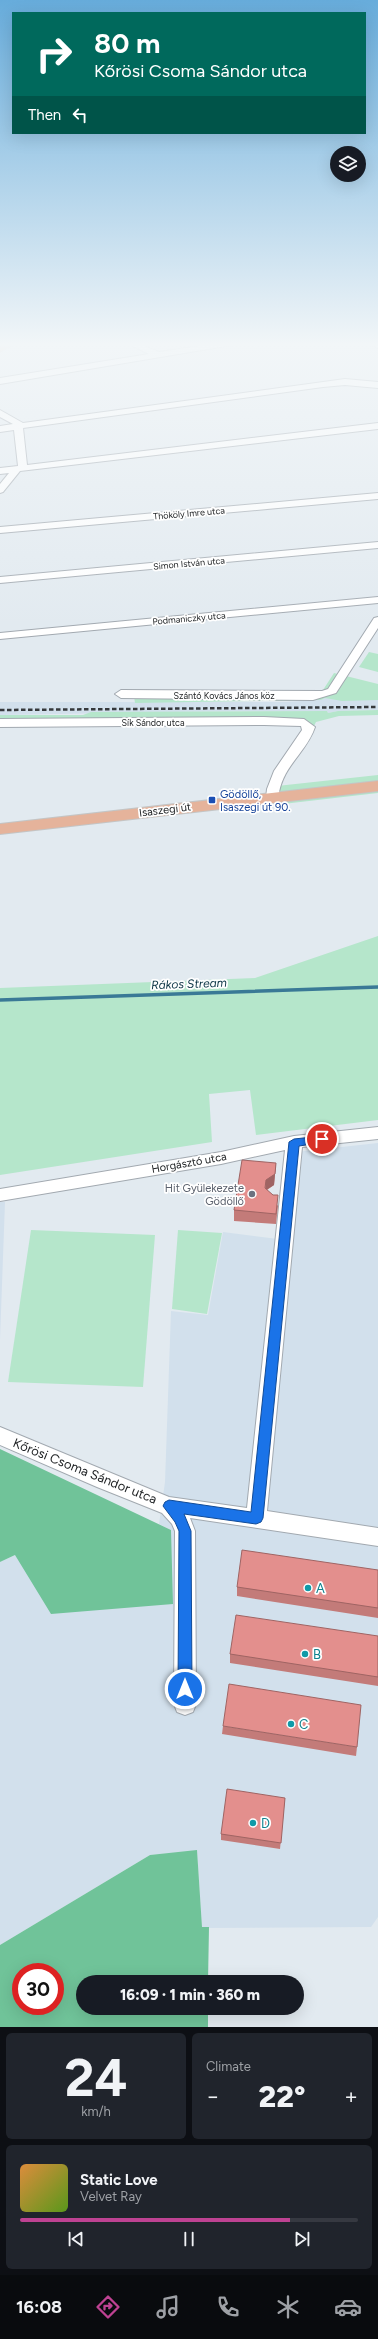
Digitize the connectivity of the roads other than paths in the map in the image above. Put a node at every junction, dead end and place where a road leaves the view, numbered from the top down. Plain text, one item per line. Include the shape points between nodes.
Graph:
1 (20, 438) edge
2 (279, 438) edge
3 (20, 468) junction
4 (0, 471) edge
5 (0, 490) edge
6 (378, 496) edge
7 (0, 530) edge
8 (378, 545) edge
9 (0, 580) edge
10 (378, 600) edge
11 (378, 620) edge
12 (0, 636) edge
13 (122, 694) dead end
14 (0, 723) edge
15 (378, 786) edge
16 (272, 798) junction
17 (0, 829) edge
18 (378, 1133) edge
19 (294, 1142) junction
20 (0, 1195) edge
21 (0, 1436) edge
22 (169, 1506) junction
23 (256, 1518) junction
24 (378, 1537) edge
25 (185, 1704) dead end

1 - 3 street
2 - 3 street
3 - 4 street
3 - 5 street
6 - 7 street, Thököly Imre utca
8 - 9 street, Simon István utca
10 - 12 street, Podmaniczky utca
11 - 13 street, Szántó Kovács János köz via 332,691 327,694
14 - 16 street, Sík Sándor utca via 264,721 306,724 308,730 277,777
15 - 16 main road, Isaszegi út
16 - 17 main road, Isaszegi út
18 - 19 street, Horgásztó utca
19 - 20 street, Horgásztó utca via 221,1158
19 - 23 street
21 - 22 street, Kőrösi Csoma Sándor utca
22 - 23 street, Kőrösi Csoma Sándor utca
22 - 25 street, Kőrösi Csoma Sándor utca via 180,1518 185,1531
23 - 24 street, Kőrösi Csoma Sándor utca

